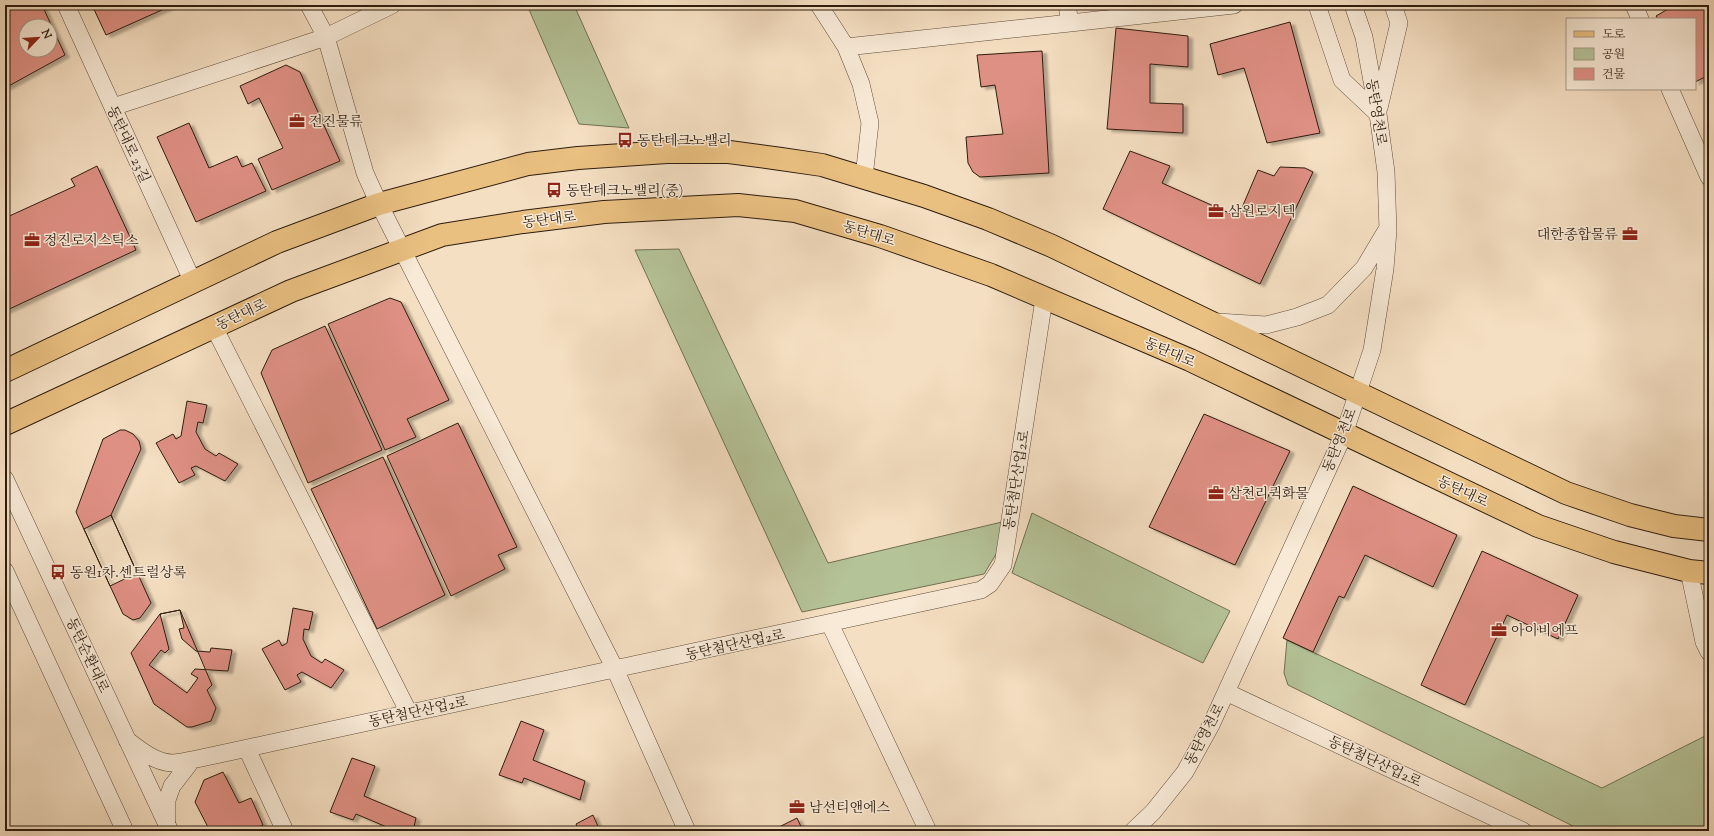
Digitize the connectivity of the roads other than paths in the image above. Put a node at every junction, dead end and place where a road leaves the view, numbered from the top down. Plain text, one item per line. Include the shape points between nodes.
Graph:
1 (66, 5) edge
2 (309, 5) edge
3 (392, 5) edge
4 (819, 5) edge
5 (1067, 5) edge
6 (1234, 5) edge
7 (1317, 5) edge
8 (1353, 5) edge
9 (1393, 5) edge
10 (1404, 5) edge
11 (1634, 5) edge
12 (1640, 18) edge
13 (1070, 23) junction
14 (1399, 23) junction
15 (326, 36) junction
16 (846, 47) junction
17 (1670, 90) edge
18 (112, 107) junction
19 (1378, 114) junction
20 (864, 177) junction
21 (1709, 177) edge
22 (379, 204) junction
23 (1388, 230) junction
24 (402, 250) junction
25 (193, 282) junction
26 (1044, 299) junction
27 (1209, 322) junction
28 (214, 327) junction
29 (5, 371) edge
30 (1358, 393) junction
31 (5, 424) edge
32 (1344, 434) junction
33 (5, 479) edge
34 (1709, 530) edge
35 (5, 571) edge
36 (1699, 572) edge
37 (830, 624) junction
38 (1709, 652) edge
39 (615, 669) junction
40 (1226, 692) junction
41 (409, 713) junction
42 (127, 740) junction
43 (247, 748) junction
44 (192, 760) junction
45 (168, 828) edge
46 (125, 831) edge
47 (285, 831) edge
48 (687, 831) edge
49 (928, 831) edge
50 (1133, 831) edge
51 (1523, 831) edge

1 - 18 street, 동탄대로 23길
2 - 15 street
3 - 15 street
4 - 16 street
5 - 13 street
6 - 13 street
7 - 19 street via 1342,80
8 - 19 street, 동탄영천로 via 1364,37
9 - 14 street
10 - 14 street
11 - 12 street
13 - 16 street
14 - 19 street
15 - 18 street
15 - 22 street via 365,173
16 - 20 street via 861,84 870,123
17 - 21 street
18 - 25 street, 동탄대로 23길
19 - 23 street, 동탄영천로 via 1386,172
20 - 22 main road via 822,166 729,152 667,152 528,164
20 - 27 main road via 988,218
22 - 24 street
22 - 25 main road via 277,242
23 - 27 street via 1364,268 1328,305 1298,317 1266,325
23 - 30 street, 동탄영천로 via 1385,269 1372,350
24 - 26 main road, 동탄대로 via 442,235 523,222 604,212 738,205 795,211 880,236 991,275
24 - 28 main road, 동탄대로 via 291,291
24 - 39 street
25 - 29 main road
26 - 32 main road, 동탄대로 via 1190,360
26 - 37 street, 동탄첨단산업2로 via 1002,565 997,575 981,590
27 - 30 main road
28 - 31 main road, 동탄대로
28 - 41 street
30 - 32 street, 동탄영천로
30 - 34 main road via 1566,493 1630,515 1674,526
32 - 36 main road, 동탄대로 via 1538,526 1614,552
32 - 40 street, 동탄영천로
33 - 42 street, 동탄순환대로
35 - 46 street
36 - 38 street via 1704,642
37 - 39 street, 동탄첨단산업2로
37 - 49 street
39 - 41 street, 동탄첨단산업2로
39 - 48 street
40 - 50 street, 동탄영천로 via 1185,772 1153,812
40 - 51 street, 동탄첨단산업2로
41 - 43 street, 동탄첨단산업2로
42 - 44 street, 동탄첨단산업2로 via 144,753 159,760 172,763
42 - 45 street, 동탄순환대로
43 - 44 street, 동탄첨단산업2로
43 - 47 street
44 - 45 street via 172,786 167,800

